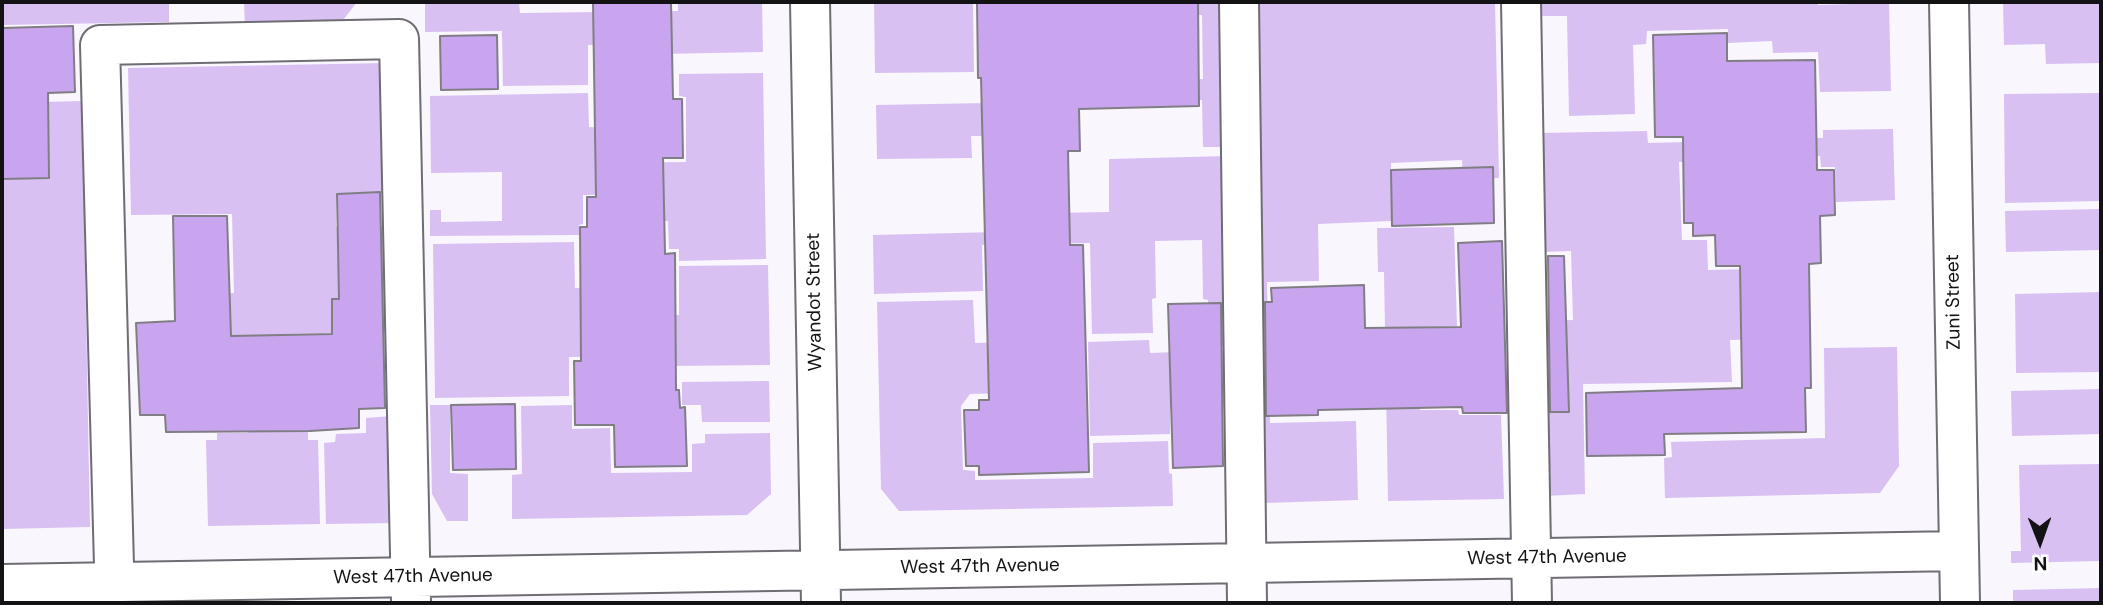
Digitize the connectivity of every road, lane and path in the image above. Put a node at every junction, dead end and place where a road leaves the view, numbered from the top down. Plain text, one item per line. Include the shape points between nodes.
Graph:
1 (810, 2) edge
2 (1239, 2) edge
3 (1521, 2) edge
4 (1949, 2) edge
5 (1959, 551) junction
6 (1531, 558) junction
7 (1246, 563) junction
8 (2, 584) edge
9 (820, 586) edge
10 (411, 590) edge
11 (114, 593) edge
12 (1247, 603) edge
13 (1532, 603) edge
14 (1959, 603) edge

1 - 9 street, Wyandot Street
2 - 7 street
3 - 6 street
4 - 5 street, Zuni Street
5 - 6 street, West 47th Avenue
5 - 14 street, Zuni Street
6 - 7 street, West 47th Avenue
6 - 13 street
7 - 9 street, West 47th Avenue
7 - 12 street
8 - 11 street, West 47th Avenue
9 - 10 street, West 47th Avenue
10 - 11 street, West 47th Avenue
10 - 11 street via 399,39 386,39 100,45

